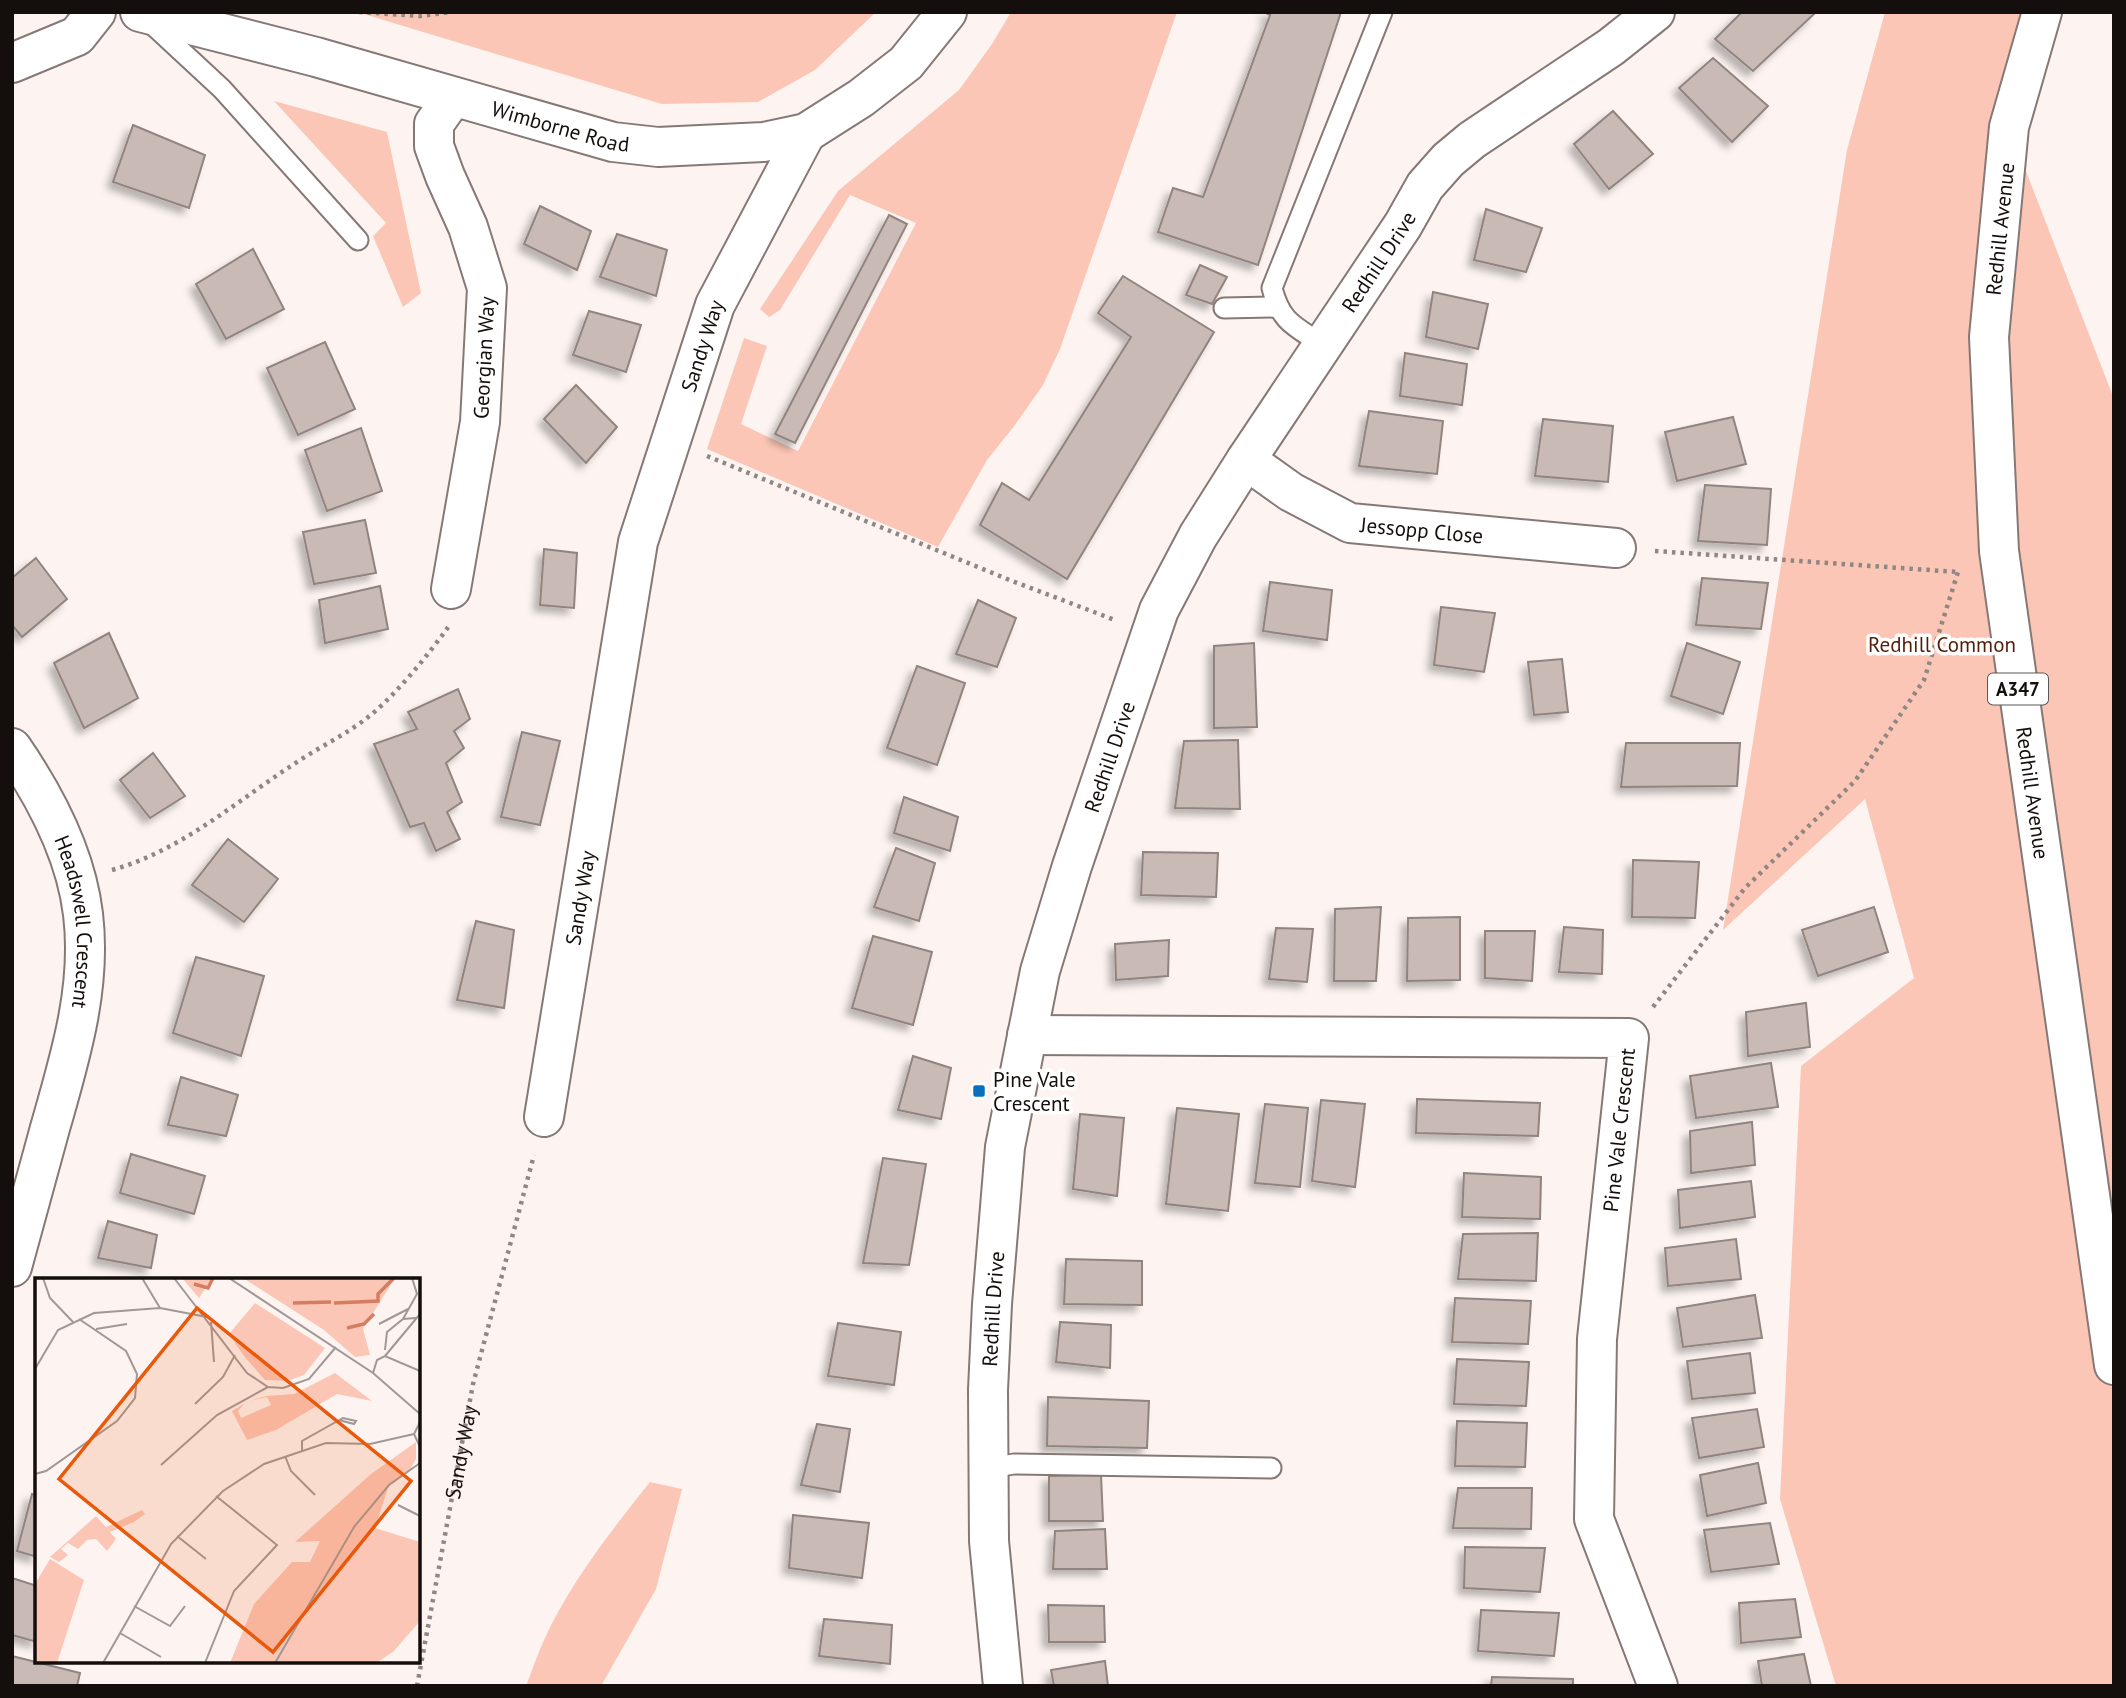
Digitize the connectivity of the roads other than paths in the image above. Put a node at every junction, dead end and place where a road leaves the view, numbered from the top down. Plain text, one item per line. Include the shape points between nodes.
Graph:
1 (96, 12) edge
2 (139, 12) edge
3 (947, 12) edge
4 (1382, 12) edge
5 (1655, 12) edge
6 (2042, 12) edge
7 (12, 63) edge
8 (453, 97) junction
9 (806, 133) junction
10 (358, 240) dead end
11 (1277, 307) junction
12 (1224, 308) dead end
13 (1323, 345) junction
14 (1246, 460) junction
15 (1616, 548) road end
16 (451, 589) road end
17 (12, 748) edge
18 (1027, 1035) junction
19 (544, 1116) road end
20 (12, 1267) edge
21 (2114, 1365) edge
22 (988, 1468) junction
23 (1271, 1468) dead end
24 (1003, 1686) edge
25 (1658, 1686) edge

1 - 7 street via 77,36
2 - 8 street, Wimborne Road
2 - 10 lane via 222,89
3 - 9 street, Wimborne Road via 906,63
4 - 11 lane via 1272,288
5 - 13 street, Redhill Drive via 1448,160 1425,186
6 - 21 street, Redhill Avenue / A347 via 2009,127 1989,337 1999,551
8 - 9 street, Wimborne Road via 613,142 658,147 764,142
8 - 16 street, Georgian Way via 434,124 434,146 468,227 487,288 480,422
9 - 19 street, Sandy Way via 715,305 638,542
11 - 12 lane
11 - 13 lane via 1286,320
13 - 14 street, Redhill Drive
14 - 15 street, Jessopp Close via 1291,492 1350,523
14 - 18 street, Redhill Drive via 1159,610 1072,866
17 - 20 street, Headswell Crescent via 64,844 83,912 85,949 83,993 68,1066
18 - 22 street, Redhill Drive via 1005,1147 999,1212 988,1378
18 - 25 street, Pine Vale Crescent via 1629,1038 1597,1339 1594,1519
22 - 23 lane via 1014,1464
22 - 24 street, Redhill Drive via 989,1541

